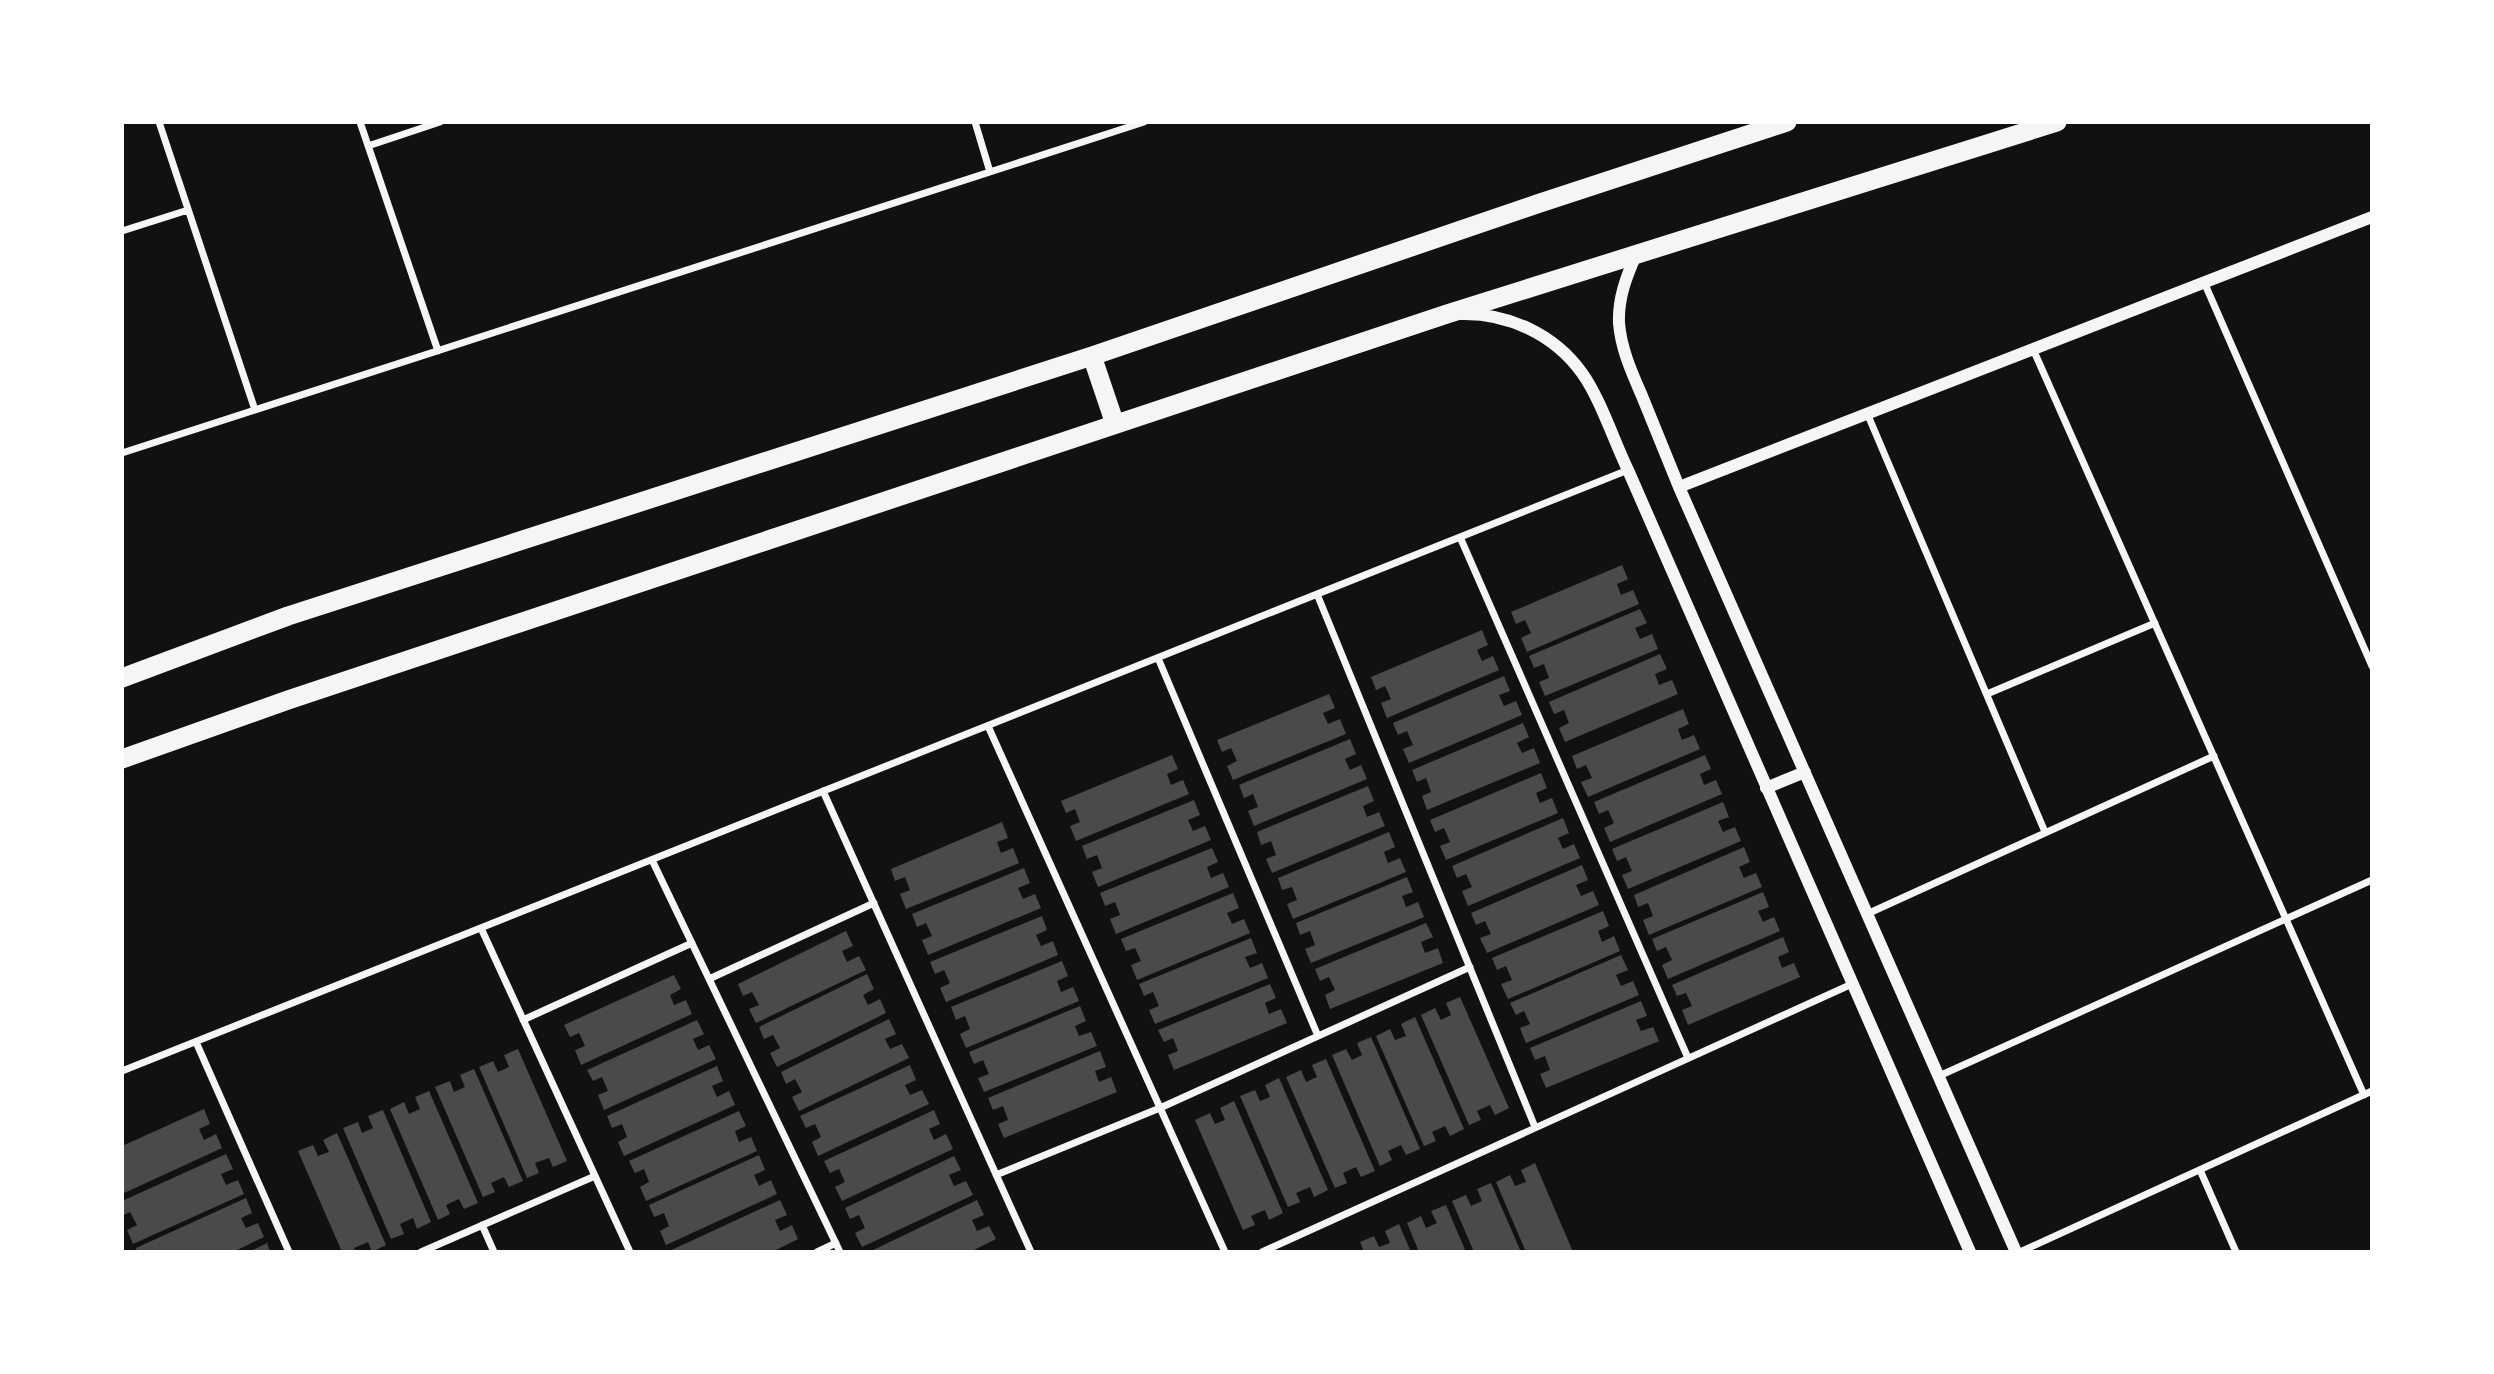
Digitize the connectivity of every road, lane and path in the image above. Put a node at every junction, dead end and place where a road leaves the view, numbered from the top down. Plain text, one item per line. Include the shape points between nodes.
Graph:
1 (159, 122) edge
2 (360, 122) edge
3 (440, 122) edge
4 (975, 122) edge
5 (1144, 122) edge
6 (1787, 122) edge
7 (2057, 122) edge
8 (368, 146) junction
9 (990, 172) junction
10 (188, 210) junction
11 (2371, 217) edge
12 (122, 231) edge
13 (1636, 255) junction
14 (2204, 282) junction
15 (1447, 314) junction
16 (2033, 349) junction
17 (438, 351) junction
18 (1092, 356) junction
19 (255, 410) junction
20 (1867, 413) junction
21 (1115, 424) junction
22 (122, 453) edge
23 (1628, 470) junction
24 (1679, 487) junction
25 (1460, 537) junction
26 (1317, 594) junction
27 (2155, 623) junction
28 (1158, 657) junction
29 (2371, 666) edge
30 (122, 678) edge
31 (1987, 694) junction
32 (988, 726) junction
33 (2214, 757) junction
34 (122, 759) edge
35 (1805, 772) junction
36 (1766, 788) junction
37 (823, 791) junction
38 (2045, 832) junction
39 (652, 860) junction
40 (2371, 880) edge
41 (874, 903) junction
42 (1867, 914) junction
43 (2286, 919) junction
44 (481, 928) junction
45 (692, 943) junction
46 (1470, 967) junction
47 (709, 979) junction
48 (1852, 984) junction
49 (523, 1020) junction
50 (1318, 1036) junction
51 (196, 1042) junction
52 (1688, 1058) junction
53 (122, 1071) edge
54 (1939, 1076) junction
55 (2367, 1093) edge
56 (1160, 1108) junction
57 (1535, 1128) junction
58 (2200, 1170) junction
59 (996, 1175) junction
60 (595, 1176) junction
61 (482, 1225) junction
62 (836, 1243) junction
63 (289, 1251) edge
64 (421, 1251) edge
65 (495, 1251) edge
66 (630, 1251) edge
67 (817, 1251) edge
68 (840, 1251) edge
69 (1031, 1251) edge
70 (1225, 1251) edge
71 (1262, 1251) edge
72 (1970, 1251) edge
73 (2018, 1251) edge
74 (2235, 1251) edge

1 - 10 street
2 - 8 street
3 - 8 street
4 - 9 street
5 - 9 street
6 - 18 highway
7 - 13 highway
8 - 17 street
9 - 17 street
10 - 12 street
10 - 19 street
11 - 14 street
13 - 15 highway
13 - 24 street via 1620,299 1623,346
14 - 16 street
14 - 29 street
15 - 21 highway
15 - 23 street via 1513,321 1551,342 1583,374
16 - 20 street
16 - 27 street
17 - 19 street
18 - 21 highway
18 - 30 highway via 288,617
19 - 22 street
20 - 24 street
20 - 31 street
21 - 34 highway
23 - 25 street
23 - 36 street
24 - 35 street
25 - 26 street
25 - 52 street
26 - 28 street
26 - 46 street
27 - 31 street
27 - 33 street
28 - 32 street
28 - 50 street
31 - 38 street
32 - 37 street
32 - 56 street
33 - 38 street
33 - 43 street
35 - 36 street
35 - 42 street
36 - 48 street
37 - 39 street
37 - 41 street
38 - 42 street
39 - 44 street
39 - 45 street
40 - 43 street
41 - 47 street
41 - 59 street
42 - 54 street
43 - 54 street
43 - 55 street
44 - 49 street
44 - 51 street
45 - 47 street
45 - 49 street
46 - 50 street
46 - 57 street
47 - 62 street
48 - 52 street
48 - 72 street
49 - 60 street
50 - 56 street
51 - 53 street
51 - 63 street
52 - 57 street
54 - 73 street
55 - 58 street
56 - 59 street
56 - 70 street
57 - 71 street
58 - 73 street
58 - 74 street
59 - 69 street
60 - 61 street
60 - 66 street
61 - 64 street
61 - 65 street
62 - 67 street
62 - 68 street

